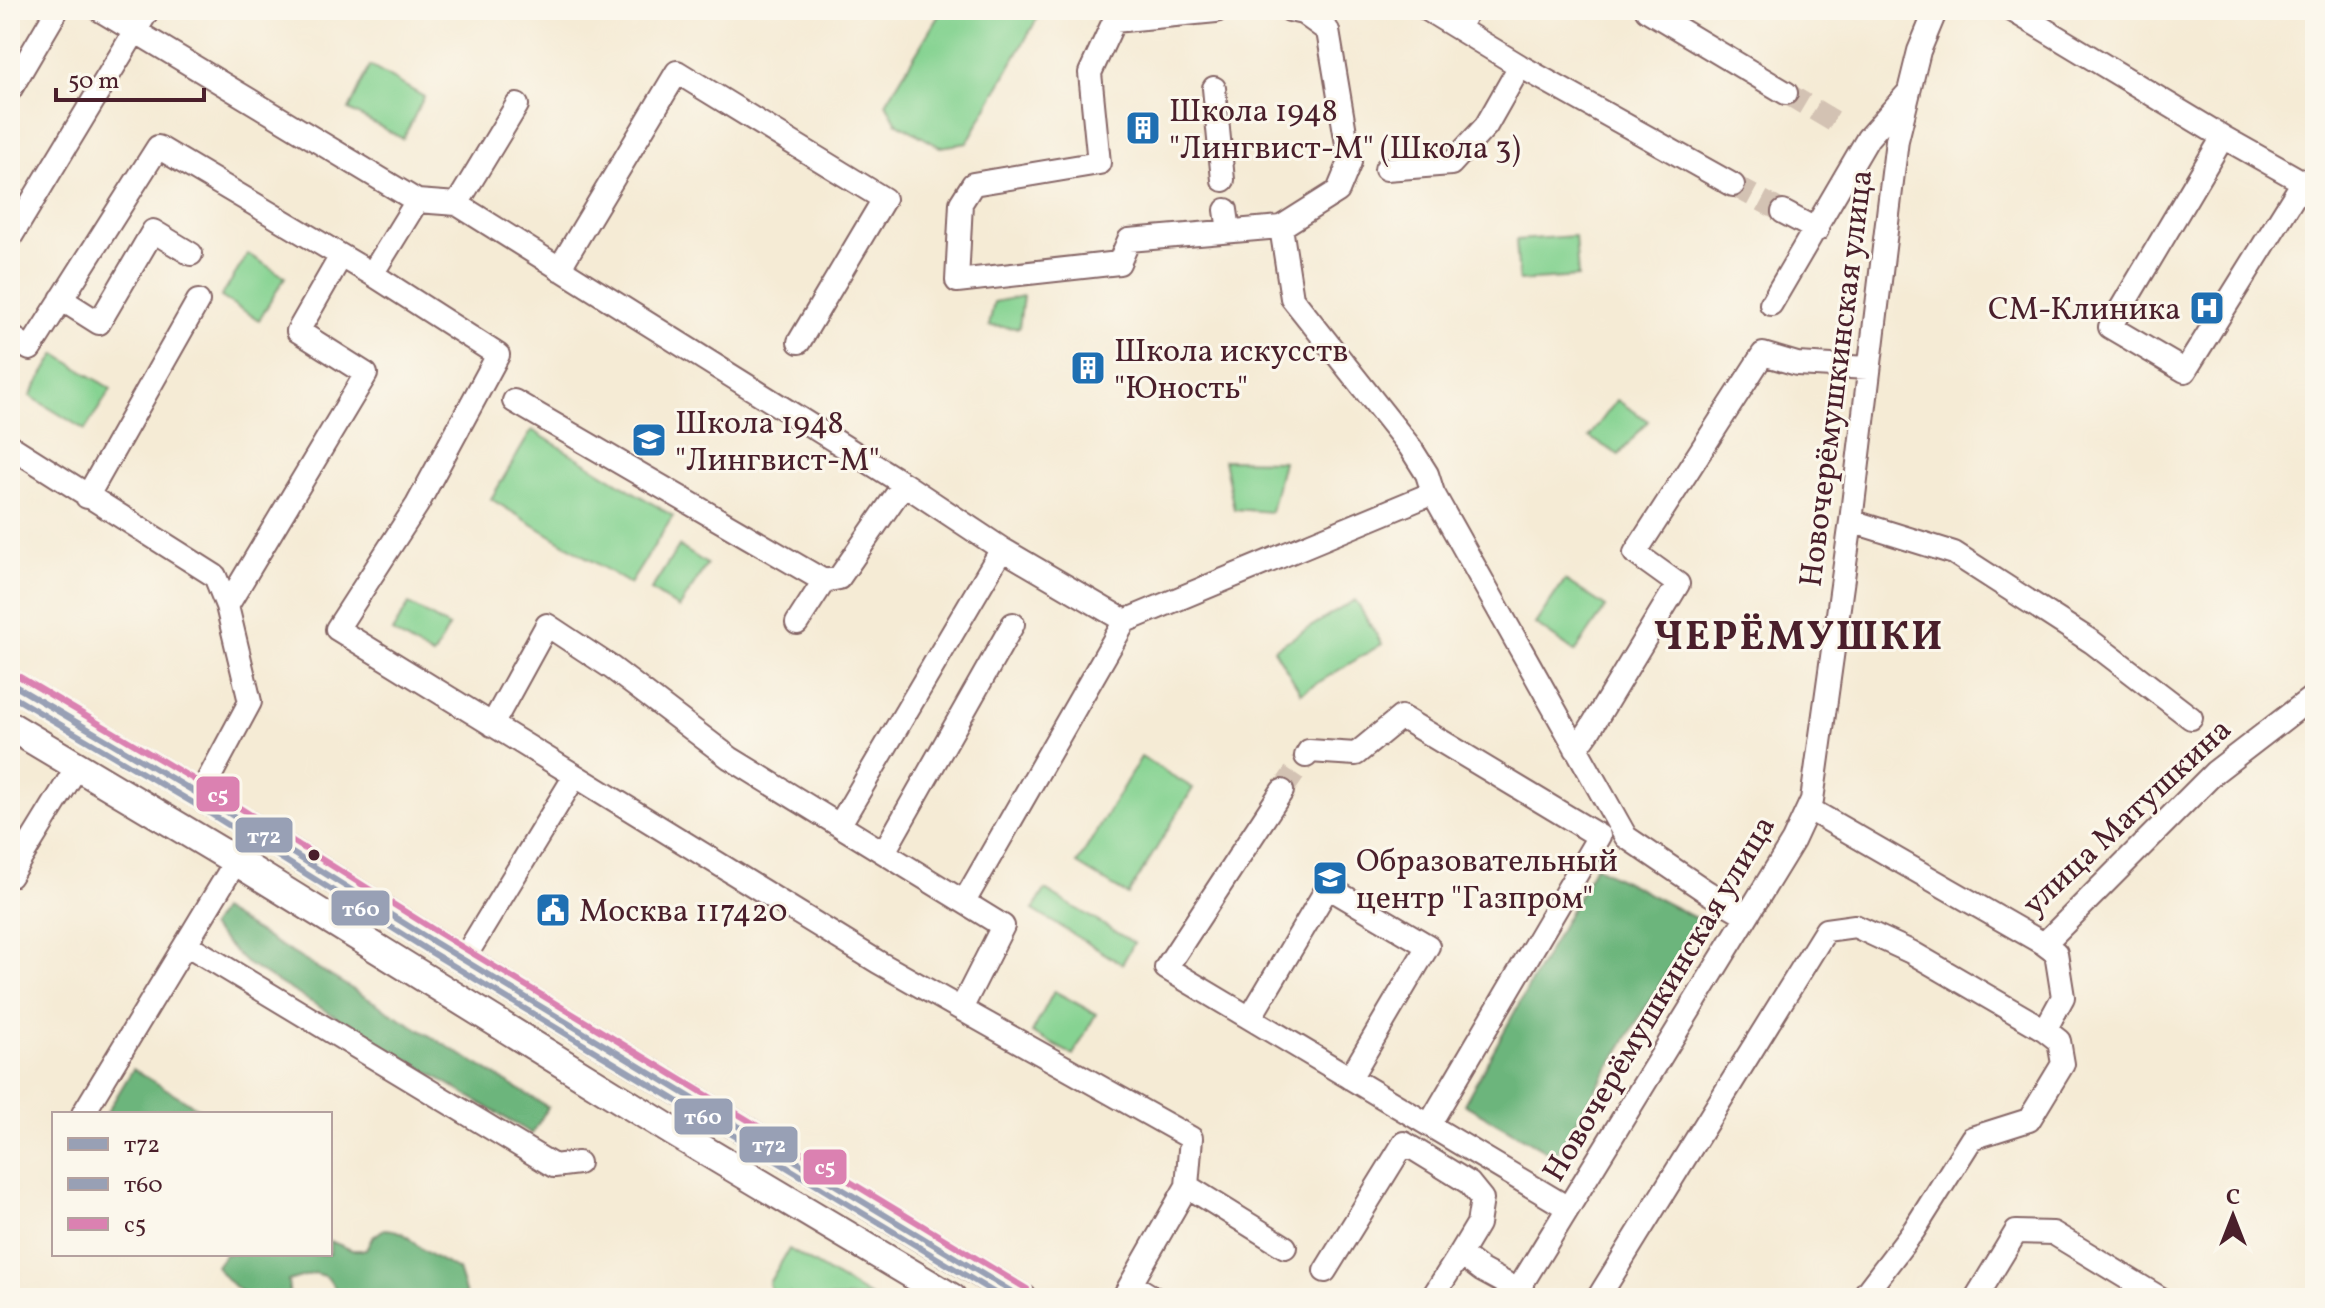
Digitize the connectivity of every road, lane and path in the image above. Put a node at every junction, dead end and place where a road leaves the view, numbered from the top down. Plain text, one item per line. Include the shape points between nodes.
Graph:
1 (57, 10) edge
2 (100, 10) edge
3 (148, 10) edge
4 (1221, 10) edge
5 (1290, 10) edge
6 (1428, 10) edge
7 (1647, 10) edge
8 (1936, 10) edge
9 (2012, 10) edge
10 (1463, 19) edge
11 (136, 32) junction
12 (16, 65) edge
13 (1520, 66) junction
14 (1214, 88) dead end
15 (10, 90) edge
16 (1909, 91) junction
17 (1786, 93) tunnel mouth
18 (517, 105) dead end
19 (2223, 137) junction
20 (1386, 169) dead end
21 (1223, 180) dead end
22 (1733, 185) tunnel mouth
23 (417, 201) junction
24 (457, 204) junction
25 (1783, 212) tunnel mouth
26 (1281, 227) junction
27 (1817, 230) junction
28 (10, 238) edge
29 (191, 254) dead end
30 (341, 256) junction
31 (559, 269) junction
32 (372, 274) junction
33 (61, 299) junction
34 (198, 301) dead end
35 (1771, 304) dead end
36 (10, 336) edge
37 (799, 342) dead end
38 (1868, 368) junction
39 (514, 401) dead end
40 (10, 446) edge
41 (904, 484) junction
42 (1433, 493) junction
43 (87, 497) junction
44 (1851, 521) junction
45 (1002, 549) junction
46 (824, 581) junction
47 (227, 606) junction
48 (1125, 621) junction
49 (797, 623) dead end
50 (1013, 624) dead end
51 (10, 683) edge
52 (2315, 695) edge
53 (2191, 718) dead end
54 (492, 725) junction
55 (10, 726) edge
56 (1576, 749) junction
57 (1306, 756) dead end
58 (77, 767) junction
59 (575, 776) junction
60 (1282, 791) tunnel mouth
61 (200, 795) junction
62 (1809, 809) junction
63 (840, 824) junction
64 (884, 852) junction
65 (236, 861) junction
66 (10, 876) edge
67 (965, 900) junction
68 (1746, 915) junction
69 (186, 944) junction
70 (2044, 944) junction
71 (463, 960) junction
72 (961, 1009) junction
73 (1250, 1018) junction
74 (2045, 1030) junction
75 (1350, 1078) junction
76 (84, 1112) edge
77 (1429, 1125) junction
78 (578, 1163) dead end
79 (1187, 1186) junction
80 (1568, 1208) junction
81 (1285, 1247) dead end
82 (940, 1250) junction
83 (1460, 1254) junction
84 (1325, 1271) dead end
85 (923, 1281) junction
86 (1127, 1291) edge
87 (1516, 1294) edge
88 (952, 1298) edge
89 (1022, 1298) edge
90 (1154, 1298) edge
91 (1432, 1298) edge
92 (1598, 1298) edge
93 (1862, 1298) edge
94 (1976, 1298) edge
95 (2160, 1298) edge

1 - 12 street
2 - 11 street
3 - 11 street
4 - 26 street via 1114,21 1090,73 1099,163 973,184 961,203 957,281 1119,263 1129,240 1227,221
5 - 26 street via 1328,31 1350,162 1338,191
6 - 10 street
7 - 17 street
8 - 16 street, Новочерёмушкинская улица
9 - 19 street
10 - 13 street
11 - 23 street
11 - 28 street
12 - 15 street
13 - 20 street via 1486,126 1451,164
13 - 22 street
14 - 21 street
16 - 27 street via 1868,138
16 - 38 street, Новочерёмушкинская улица via 1897,140
18 - 24 street
19 - 19 street via 2110,327 2185,371 2303,182
23 - 24 street
23 - 32 street
24 - 31 street
25 - 27 street
26 - 42 street via 1292,298 1410,447
27 - 35 street
29 - 33 street via 153,231 99,323
30 - 32 street
30 - 33 street via 158,147
30 - 47 street via 298,331 366,374
31 - 37 street via 677,72 884,199
31 - 41 street
32 - 54 street via 498,355 417,505 337,629
33 - 36 street via 30,349
34 - 43 street
38 - 44 street, Новочерёмушкинская улица
38 - 56 street via 1797,364 1763,354 1635,553 1678,584
39 - 46 street
40 - 43 street
41 - 45 street
41 - 46 street via 839,578
42 - 48 street
42 - 56 street
43 - 47 street via 215,576
44 - 53 street via 1954,553 2092,642
44 - 62 street, Новочерёмушкинская улица
45 - 48 street
45 - 63 street
46 - 49 street
47 - 61 street via 250,702
48 - 67 street
50 - 64 street
51 - 61 main road
52 - 70 street, улица Матушкина via 2215,772
54 - 59 street
54 - 63 street via 547,625 730,758
55 - 58 main road
56 - 68 street via 1626,837
57 - 77 street via 1309,751 1356,754 1401,717 1599,836
58 - 65 main road
58 - 66 street
59 - 71 street
59 - 72 street
60 - 73 street via 1166,968
61 - 71 main road
62 - 68 street, Новочерёмушкинская улица
62 - 70 street, улица Матушкина
63 - 64 street
64 - 67 street
65 - 69 street
65 - 85 main road
67 - 72 street via 1003,926
68 - 80 street, Новочерёмушкинская улица
69 - 76 street
69 - 78 street via 554,1166
70 - 74 street via 2056,953 2063,997
71 - 82 main road
72 - 79 street via 1191,1138
73 - 75 street
73 - 75 street via 1328,887 1428,946
74 - 92 street via 1869,932 1855,926 1826,930
74 - 93 street via 2059,1041 2063,1064 2029,1120 1972,1138 1914,1230
75 - 77 street
77 - 80 street
79 - 81 street
79 - 86 street
80 - 87 street, Новочерёмушкинская улица
82 - 85 street via 948,1262 946,1274
82 - 89 main road
83 - 84 street via 1478,1224 1482,1199 1469,1183 1404,1143
83 - 87 street
83 - 91 street
85 - 88 main road
86 - 90 street
94 - 95 street via 2016,1232 2053,1233

